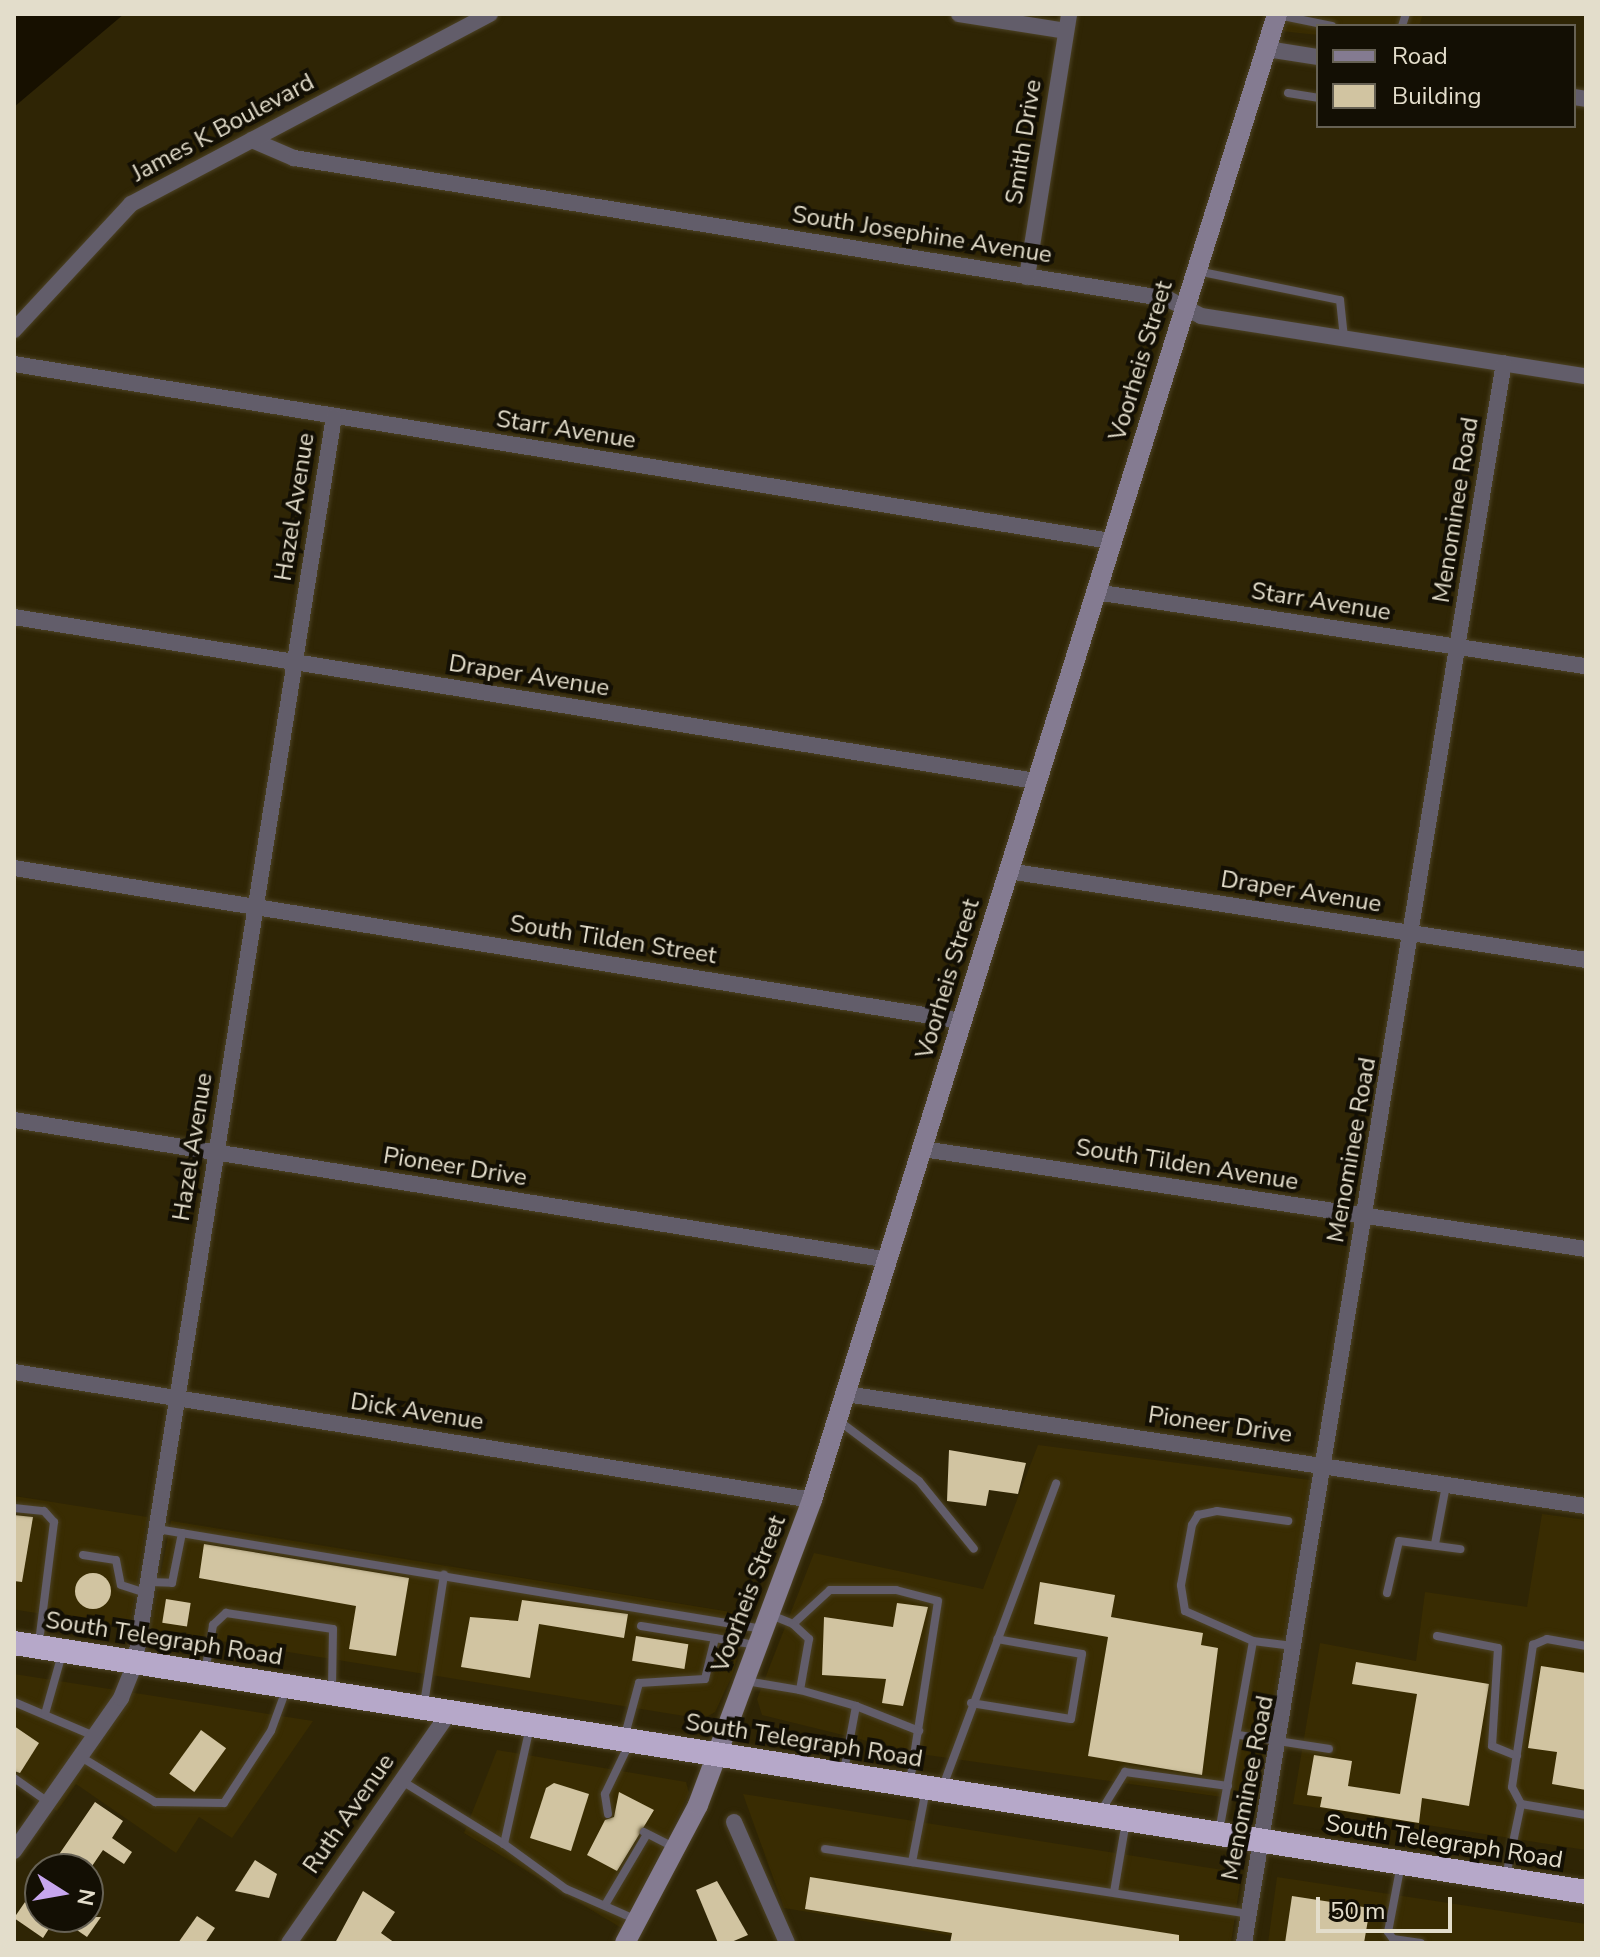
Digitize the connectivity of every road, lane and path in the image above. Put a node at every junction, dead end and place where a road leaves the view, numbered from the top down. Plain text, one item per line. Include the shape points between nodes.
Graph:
1 (490, 14) edge
2 (959, 14) edge
3 (1069, 14) edge
4 (1277, 14) edge
5 (1323, 24) edge
6 (1066, 31) junction
7 (1267, 49) junction
8 (1316, 57) edge
9 (1288, 93) dead end
10 (1316, 98) edge
11 (252, 140) junction
12 (1196, 270) junction
13 (1027, 277) junction
14 (1185, 308) junction
15 (14, 330) edge
16 (1344, 338) junction
17 (1504, 363) junction
18 (14, 364) edge
19 (1586, 376) edge
20 (334, 417) junction
21 (1111, 541) junction
22 (1095, 592) junction
23 (14, 617) edge
24 (1459, 647) junction
25 (295, 662) junction
26 (1586, 666) edge
27 (1036, 781) junction
28 (14, 868) edge
29 (1008, 871) junction
30 (256, 907) junction
31 (1412, 934) junction
32 (1586, 960) edge
33 (962, 1021) junction
34 (14, 1120) edge
35 (923, 1149) junction
36 (217, 1153) junction
37 (1366, 1216) junction
38 (1586, 1249) edge
39 (889, 1260) junction
40 (14, 1372) edge
41 (846, 1394) junction
42 (177, 1398) junction
43 (838, 1420) junction
44 (1325, 1465) junction
45 (1056, 1483) dead end
46 (1446, 1484) junction
47 (812, 1500) junction
48 (1586, 1506) edge
49 (14, 1508) edge
50 (1288, 1521) dead end
51 (156, 1529) junction
52 (182, 1533) junction
53 (1435, 1544) junction
54 (974, 1549) dead end
55 (1460, 1549) dead end
56 (83, 1555) dead end
57 (444, 1575) junction
58 (147, 1587) junction
59 (1387, 1593) dead end
60 (793, 1624) junction
61 (641, 1626) dead end
62 (763, 1629) junction
63 (1437, 1636) dead end
64 (715, 1638) junction
65 (997, 1639) junction
66 (1253, 1641) junction
67 (14, 1643) edge
68 (1586, 1646) edge
69 (1297, 1647) junction
70 (51, 1649) junction
71 (135, 1663) junction
72 (205, 1674) junction
73 (743, 1680) junction
74 (287, 1687) junction
75 (800, 1690) junction
76 (332, 1694) junction
77 (14, 1702) edge
78 (971, 1703) junction
79 (856, 1706) junction
80 (423, 1709) junction
81 (449, 1713) junction
82 (45, 1714) junction
83 (530, 1726) junction
84 (919, 1731) junction
85 (1239, 1735) junction
86 (95, 1736) junction
87 (627, 1741) junction
88 (1282, 1742) junction
89 (1329, 1749) dead end
90 (716, 1755) junction
91 (80, 1756) junction
92 (1517, 1756) junction
93 (843, 1775) junction
94 (14, 1778) edge
95 (402, 1781) junction
96 (1228, 1786) junction
97 (926, 1788) junction
98 (48, 1802) junction
99 (1521, 1804) junction
100 (608, 1814) dead end
101 (1099, 1815) junction
102 (1586, 1815) edge
103 (1127, 1820) junction
104 (734, 1822) dead end
105 (1219, 1834) junction
106 (1264, 1841) junction
107 (504, 1844) junction
108 (675, 1848) junction
109 (825, 1849) dead end
110 (14, 1851) edge
111 (912, 1862) junction
112 (1401, 1863) junction
113 (1505, 1880) junction
114 (1114, 1892) junction
115 (1586, 1892) edge
116 (605, 1905) junction
117 (1249, 1914) junction
118 (637, 1920) junction
119 (289, 1943) edge
120 (625, 1943) edge
121 (787, 1943) edge
122 (1244, 1943) edge
123 (1421, 1943) edge

1 - 11 street, James K Boulevard
2 - 6 street
3 - 6 street, Smith Drive
4 - 5 lane
4 - 7 street, Voorheis Street
6 - 13 street, Smith Drive
7 - 8 street
7 - 12 street, Voorheis Street
9 - 10 lane
11 - 13 street, South Josephine Avenue via 294,158
11 - 15 street, James K Boulevard via 126,207
12 - 14 street, Voorheis Street
12 - 16 lane via 1340,300
13 - 14 street, South Josephine Avenue
14 - 16 street, South Josephine Avenue
14 - 21 street, Voorheis Street
16 - 17 street, South Josephine Avenue
17 - 19 street, South Josephine Avenue
17 - 24 street, Menominee Road
18 - 20 street, Starr Avenue
20 - 21 street, Starr Avenue
20 - 25 street, Hazel Avenue
21 - 22 street, Voorheis Street
22 - 24 street, Starr Avenue
22 - 27 street, Voorheis Street
23 - 25 street, Draper Avenue
24 - 26 street, Starr Avenue
24 - 31 street, Menominee Road
25 - 27 street, Draper Avenue
25 - 30 street, Hazel Avenue
27 - 29 street, Voorheis Street
28 - 30 street
29 - 31 street, Draper Avenue
29 - 33 street, Voorheis Street
30 - 33 street, South Tilden Street
30 - 36 street, Hazel Avenue
31 - 32 street, Draper Avenue
31 - 37 street, Menominee Road
33 - 35 street, Voorheis Street
34 - 36 street, Pioneer Drive
35 - 37 street, South Tilden Avenue
35 - 39 street, Voorheis Street
36 - 39 street, Pioneer Drive
36 - 42 street, Hazel Avenue
37 - 38 street, South Tilden Avenue
37 - 44 street, Menominee Road
39 - 41 street, Voorheis Street
40 - 42 street, Dick Avenue
41 - 43 street, Voorheis Street
41 - 44 street, Pioneer Drive
42 - 47 street, Dick Avenue
42 - 51 street, Hazel Avenue
43 - 47 street, Voorheis Street
43 - 54 lane via 919,1481
44 - 46 street, Pioneer Drive
44 - 69 street, Menominee Road
45 - 65 lane
46 - 48 street, Pioneer Drive
46 - 53 lane
47 - 62 street, Voorheis Street
49 - 70 lane via 44,1511 54,1522
50 - 66 lane via 1217,1511 1198,1515 1192,1525 1181,1585 1185,1611
51 - 52 lane
51 - 58 street, Hazel Avenue
52 - 57 lane
52 - 58 lane via 172,1583
53 - 55 lane
53 - 59 lane via 1399,1541
56 - 58 lane via 116,1560 121,1585
57 - 62 lane
57 - 80 lane
58 - 71 street, Hazel Avenue
60 - 62 lane
60 - 75 lane via 809,1639
60 - 84 lane via 830,1590 896,1590 938,1601
61 - 64 lane
62 - 64 lane
62 - 73 street, Voorheis Street
63 - 92 lane via 1498,1648 1492,1746
64 - 87 lane via 705,1679 639,1683
65 - 78 lane
65 - 78 lane via 1082,1654 1071,1719
66 - 69 lane
66 - 85 lane
67 - 70 highway, South Telegraph Road
68 - 92 lane via 1539,1639
69 - 88 street, Menominee Road
70 - 71 highway, South Telegraph Road
70 - 82 lane
71 - 72 highway, South Telegraph Road
71 - 86 street, Hazel Avenue
72 - 74 highway, South Telegraph Road
72 - 76 lane via 220,1613 333,1629
73 - 75 lane
73 - 90 street, Voorheis Street
74 - 76 highway, South Telegraph Road
74 - 91 lane via 271,1731 224,1803 155,1802
75 - 79 lane
76 - 80 highway, South Telegraph Road
77 - 82 lane
78 - 97 lane
79 - 84 lane
79 - 93 lane
80 - 81 highway, South Telegraph Road
81 - 83 highway, South Telegraph Road
81 - 95 street, Ruth Avenue
82 - 86 lane
83 - 87 highway, South Telegraph Road
83 - 107 lane
84 - 97 lane
85 - 88 lane
85 - 96 lane
86 - 91 street, Hazel Avenue
87 - 90 highway, South Telegraph Road
87 - 100 lane via 605,1794
88 - 89 lane
88 - 106 street, Menominee Road
90 - 93 highway, South Telegraph Road
90 - 108 street, Voorheis Street
91 - 98 street, Hazel Avenue
92 - 99 lane via 1512,1787
93 - 97 highway, South Telegraph Road
94 - 98 lane
95 - 107 lane
95 - 119 street, Ruth Avenue
96 - 101 lane via 1125,1772
96 - 105 lane
97 - 101 highway, South Telegraph Road
97 - 111 lane
98 - 110 street, Hazel Avenue
99 - 102 lane
99 - 113 lane
101 - 103 highway, South Telegraph Road
103 - 105 highway, South Telegraph Road
103 - 114 lane
104 - 121 street
105 - 106 highway, South Telegraph Road
106 - 112 highway, South Telegraph Road
106 - 117 street, Menominee Road
107 - 116 lane via 558,1885
108 - 116 lane via 645,1832
108 - 118 street, Voorheis Street
109 - 111 lane
111 - 114 lane
112 - 113 highway, South Telegraph Road
112 - 123 lane via 1388,1932 1393,1939
113 - 115 highway, South Telegraph Road
114 - 117 lane
116 - 118 lane
117 - 122 street, Menominee Road
118 - 120 street, Voorheis Street

